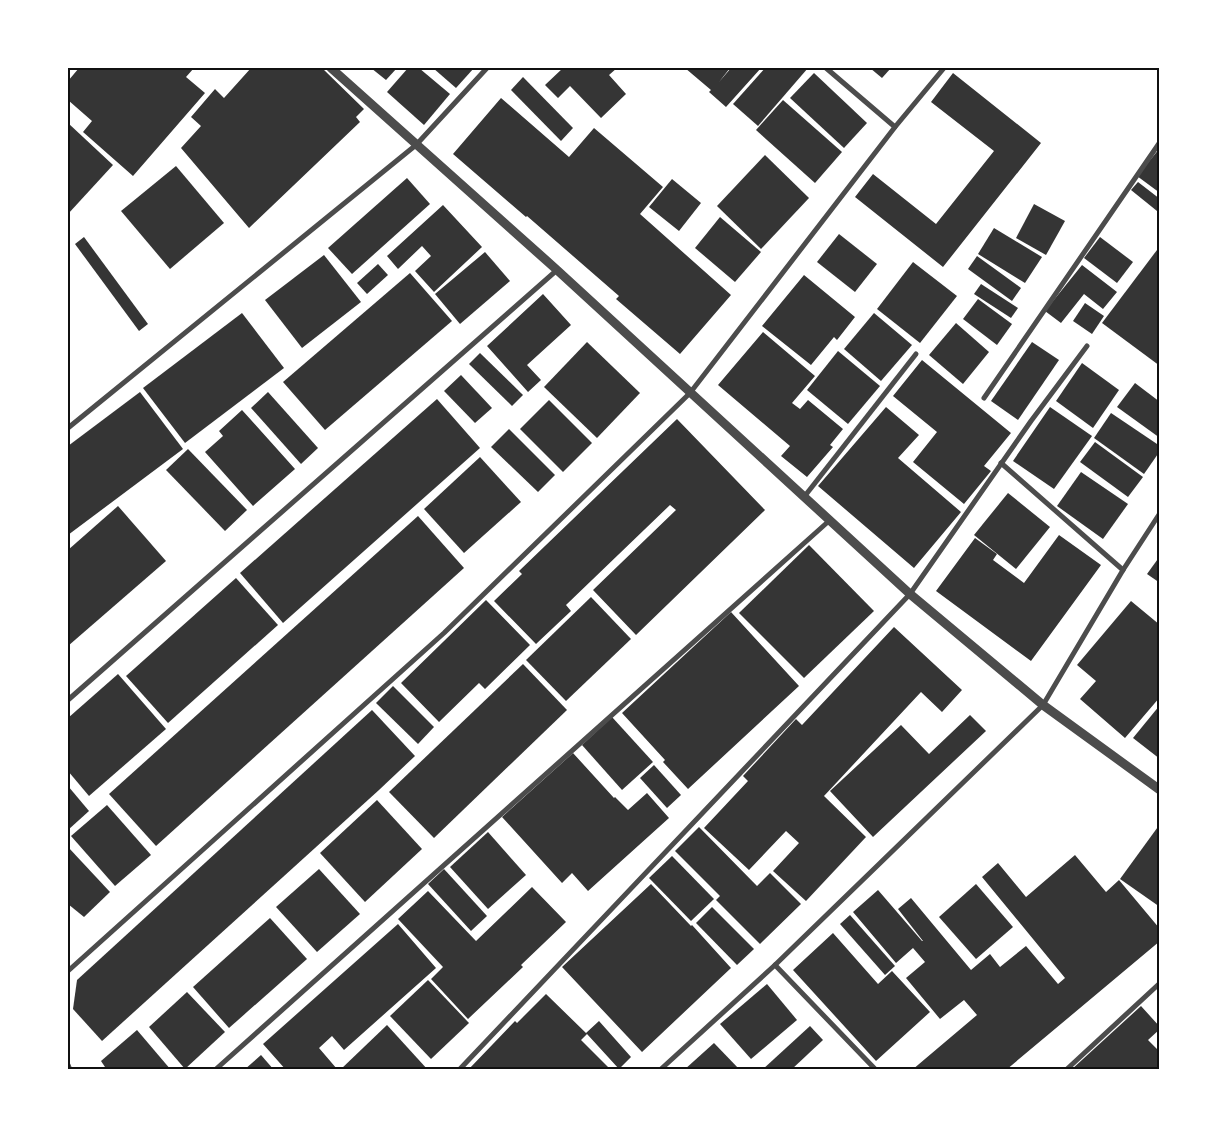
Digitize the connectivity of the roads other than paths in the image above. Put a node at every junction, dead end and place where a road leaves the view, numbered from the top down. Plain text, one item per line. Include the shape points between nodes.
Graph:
1 (331, 68) edge
2 (487, 68) edge
3 (826, 68) edge
4 (944, 68) edge
5 (895, 127) junction
6 (1160, 142) edge
7 (416, 145) junction
8 (557, 270) junction
9 (1087, 346) dead end
10 (916, 354) dead end
11 (690, 393) junction
12 (984, 398) dead end
13 (68, 428) edge
14 (1002, 463) junction
15 (804, 497) junction
16 (1160, 513) edge
17 (830, 520) junction
18 (1123, 570) junction
19 (910, 594) junction
20 (68, 700) edge
21 (1043, 705) junction
22 (1160, 790) edge
23 (774, 965) junction
24 (68, 971) edge
25 (1160, 983) edge
26 (214, 1070) edge
27 (459, 1070) edge
28 (660, 1070) edge
29 (876, 1070) edge
30 (1066, 1070) edge

1 - 7 street
2 - 7 street
3 - 5 street
4 - 5 street
5 - 11 street
6 - 12 street
7 - 8 street
7 - 13 street
8 - 11 street
8 - 20 street
9 - 14 street
10 - 15 street
11 - 15 street
11 - 24 street via 444,633
14 - 18 street
14 - 19 street
15 - 17 street
16 - 18 street
17 - 19 street
17 - 26 street
18 - 21 street
19 - 21 street
19 - 27 street
21 - 22 street
21 - 23 street
23 - 28 street
23 - 29 street
25 - 30 street

